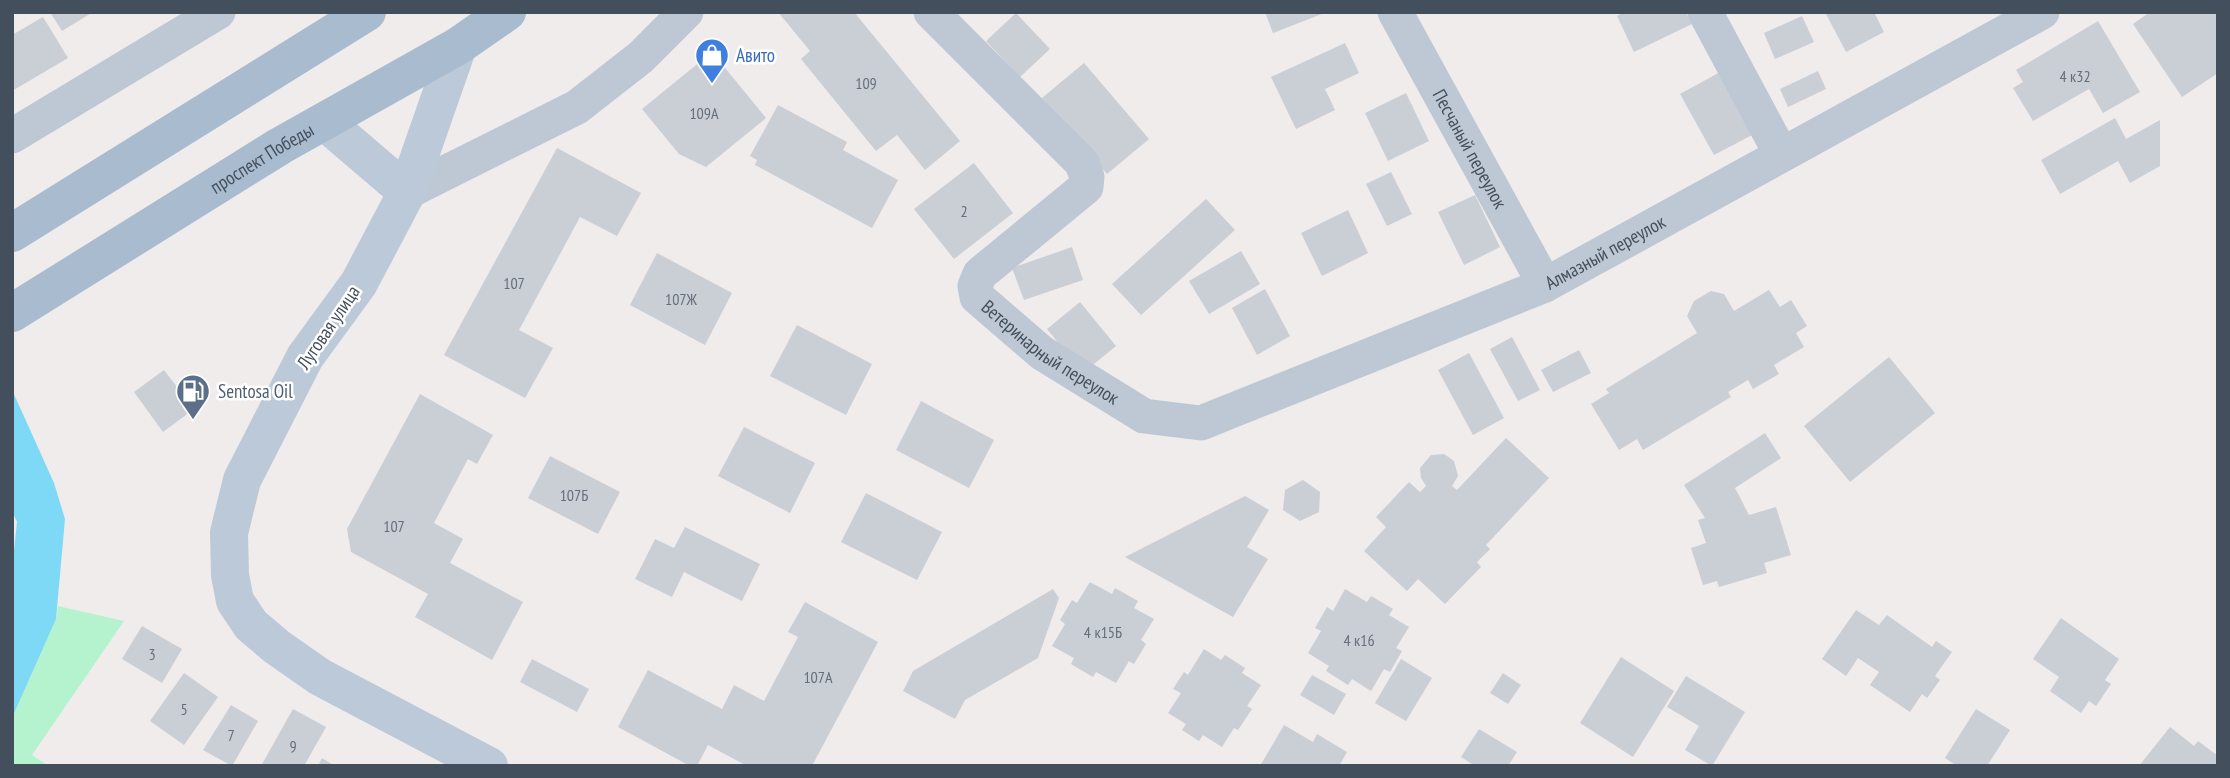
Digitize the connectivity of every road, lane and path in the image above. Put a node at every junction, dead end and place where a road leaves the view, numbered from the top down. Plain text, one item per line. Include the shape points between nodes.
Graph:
1 (218, 12) edge
2 (368, 12) edge
3 (507, 12) edge
4 (686, 12) edge
5 (931, 12) edge
6 (1395, 12) edge
7 (1705, 12) edge
8 (2042, 12) edge
9 (458, 46) junction
10 (325, 122) junction
11 (12, 136) edge
12 (1781, 154) junction
13 (407, 192) junction
14 (12, 233) edge
15 (1545, 285) junction
16 (15, 312) edge
17 (1144, 416) joint
18 (489, 766) edge

1 - 11 street
2 - 14 main road
3 - 9 main road, проспект Победы
4 - 13 street via 641,57 577,107
5 - 17 street, Ветеринарный переулок via 1082,163 1087,177 1086,187 980,274 977,297 1042,353
6 - 15 street, Песчаный переулок
7 - 12 street
8 - 12 street, Алмазный переулок
9 - 10 main road, проспект Победы
9 - 13 main road, Луговая улица
10 - 13 main road
10 - 16 main road, проспект Победы
12 - 15 street, Алмазный переулок
13 - 18 main road, Луговая улица via 359,283 304,358 242,480 229,533 230,575 234,601 251,625 277,647 320,677
15 - 17 street, Алмазный переулок via 1201,423

